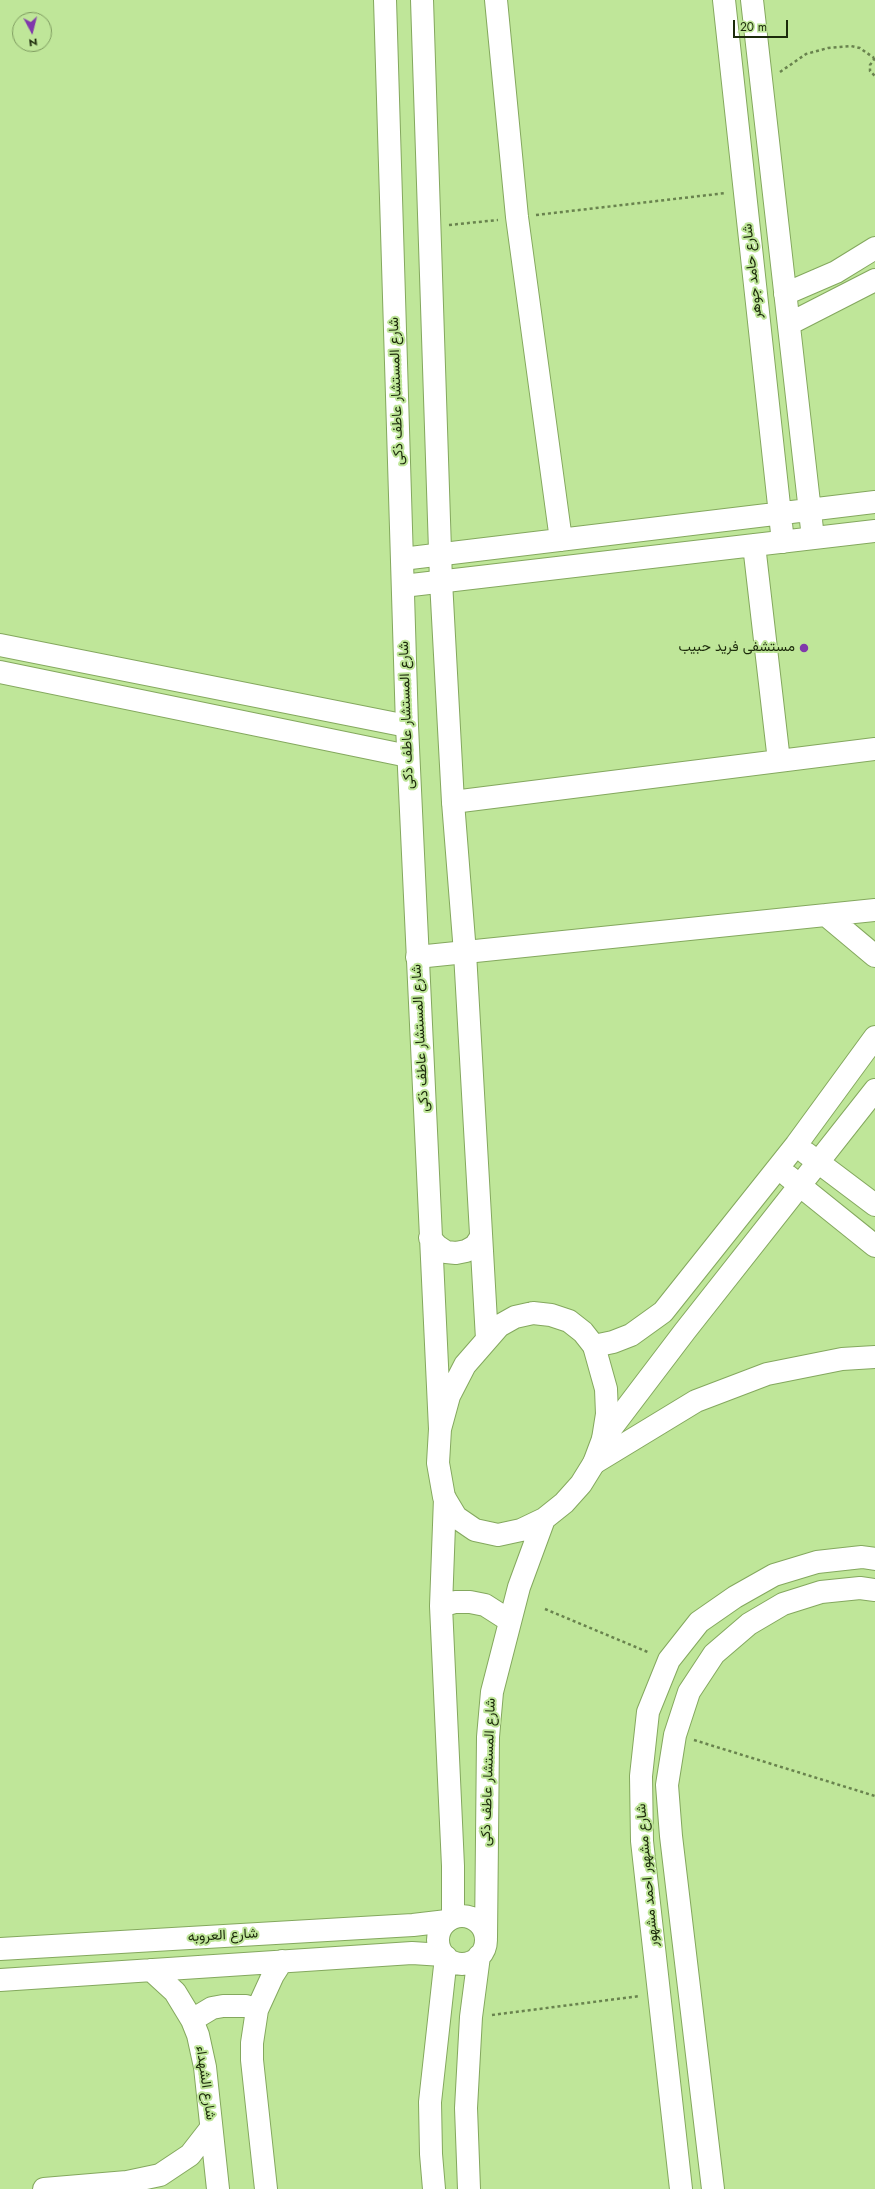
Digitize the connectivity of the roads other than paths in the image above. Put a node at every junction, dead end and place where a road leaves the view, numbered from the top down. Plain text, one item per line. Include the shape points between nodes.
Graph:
1 (385, 0) edge
2 (422, 0) edge
3 (496, 0) edge
4 (724, 0) edge
5 (752, 0) edge
6 (875, 248) edge
7 (875, 280) edge
8 (785, 294) junction
9 (789, 324) junction
10 (875, 502) edge
11 (809, 510) junction
12 (780, 513) junction
13 (875, 531) edge
14 (813, 538) junction
15 (561, 540) junction
16 (783, 542) junction
17 (754, 545) junction
18 (440, 554) junction
19 (402, 560) junction
20 (441, 581) junction
21 (403, 586) junction
22 (0, 644) edge
23 (0, 672) edge
24 (407, 726) junction
25 (875, 748) edge
26 (408, 756) junction
27 (779, 761) junction
28 (453, 802) junction
29 (875, 910) edge
30 (826, 915) junction
31 (465, 953) junction
32 (875, 956) edge
33 (417, 957) junction
34 (875, 1037) edge
35 (875, 1090) edge
36 (796, 1145) junction
37 (819, 1161) junction
38 (777, 1169) junction
39 (800, 1185) junction
40 (875, 1205) edge
41 (430, 1238) junction
42 (481, 1238) junction
43 (875, 1246) edge
44 (663, 1312) junction
45 (685, 1331) junction
46 (487, 1339) junction
47 (594, 1346) junction
48 (875, 1357) edge
49 (440, 1429) junction
50 (603, 1439) junction
51 (594, 1463) junction
52 (445, 1498) junction
53 (544, 1518) junction
54 (875, 1559) edge
55 (875, 1590) edge
56 (441, 1606) junction
57 (510, 1621) junction
58 (450, 1919) junction
59 (400, 1925) junction
60 (483, 1947) junction
61 (0, 1949) edge
62 (402, 1954) junction
63 (444, 1956) junction
64 (282, 1961) junction
65 (151, 1970) junction
66 (0, 1980) edge
67 (257, 2010) junction
68 (192, 2020) junction
69 (211, 2128) junction
70 (166, 2182) edge
71 (44, 2189) edge
72 (218, 2189) edge
73 (266, 2189) edge
74 (434, 2189) edge
75 (469, 2189) edge
76 (682, 2189) edge
77 (712, 2189) edge

1 - 19 street, شارع المستشار عاطف ذكى
2 - 18 street
3 - 15 street via 517,218
4 - 12 street, شارع حامد جوهر
5 - 8 street, شارع حامد جوهر
6 - 8 street via 836,272
7 - 9 street
8 - 9 street, شارع حامد جوهر
9 - 11 street, شارع حامد جوهر
10 - 11 street
11 - 12 street
11 - 14 street, شارع حامد جوهر
12 - 15 street
12 - 16 street, شارع حامد جوهر
13 - 14 street
14 - 16 street
15 - 18 street
16 - 17 street
17 - 20 street
17 - 27 street
18 - 19 street
18 - 20 street
19 - 21 street, شارع المستشار عاطف ذكى
20 - 21 street
20 - 28 street
21 - 24 street, شارع المستشار عاطف ذكى
22 - 24 street
23 - 26 street
24 - 26 street, شارع المستشار عاطف ذكى
25 - 27 street
26 - 33 street, شارع المستشار عاطف ذكى
27 - 28 street
28 - 31 street
29 - 30 street
30 - 31 street
30 - 32 street
31 - 33 street
31 - 42 street
33 - 41 street, شارع المستشار عاطف ذكى
34 - 36 street
35 - 37 street
36 - 37 street
36 - 38 street
37 - 39 street
37 - 40 street
38 - 39 street
38 - 44 street
39 - 43 street
39 - 45 street
41 - 42 street via 446,1252 456,1254 474,1246
41 - 49 street, شارع المستشار عاطف ذكى
42 - 46 street
44 - 45 street via 663,1319 671,1330
44 - 47 street via 631,1335
45 - 50 street
46 - 47 street via 500,1326 515,1317 551,1315 569,1321 583,1332
46 - 49 street via 458,1378 449,1396
47 - 50 street via 606,1389
48 - 51 street via 842,1359 767,1374 711,1395 696,1401
49 - 52 street via 438,1463
50 - 51 street
51 - 53 street via 581,1484 564,1503
52 - 53 street via 456,1517 475,1530 498,1535 521,1530
52 - 56 street
53 - 57 street, شارع المستشار عاطف ذكى via 526,1566
54 - 76 street, شارع مشهور احمد مشهور via 862,1557 817,1562 774,1575 735,1597 699,1622 669,1660 648,1712 641,1776 642,1841
55 - 77 street, شارع مشهور احمد مشهور via 860,1588 821,1592 783,1604 748,1624 714,1654 689,1692 675,1734 667,1785 671,1836
56 - 57 street via 455,1602 478,1604 498,1612
56 - 58 street via 453,1866
57 - 60 street, شارع المستشار عاطف ذكى via 489,1714
58 - 59 street, شارع العروبه
58 - 60 street via 467,1916 480,1924
58 - 63 street via 439,1931 438,1937
59 - 61 street, شارع العروبه
59 - 62 street via 406,1931 408,1939 407,1947
60 - 63 street via 469,1962 463,1964
60 - 75 street, شارع المستشار عاطف ذكى via 471,2017 466,2108
62 - 63 street, شارع العروبه
62 - 64 street, شارع العروبه
63 - 74 street via 430,2102 430,2148
64 - 65 street, شارع العروبه
64 - 67 street via 272,1975
65 - 66 street, شارع العروبه
65 - 68 street, شارع الشهداء via 175,1992
67 - 68 street via 246,2006 223,2006 212,2008
67 - 73 street via 252,2060
68 - 69 street, شارع الشهداء via 202,2051
69 - 70 street
69 - 72 street, شارع الشهداء
70 - 71 street via 127,2182

